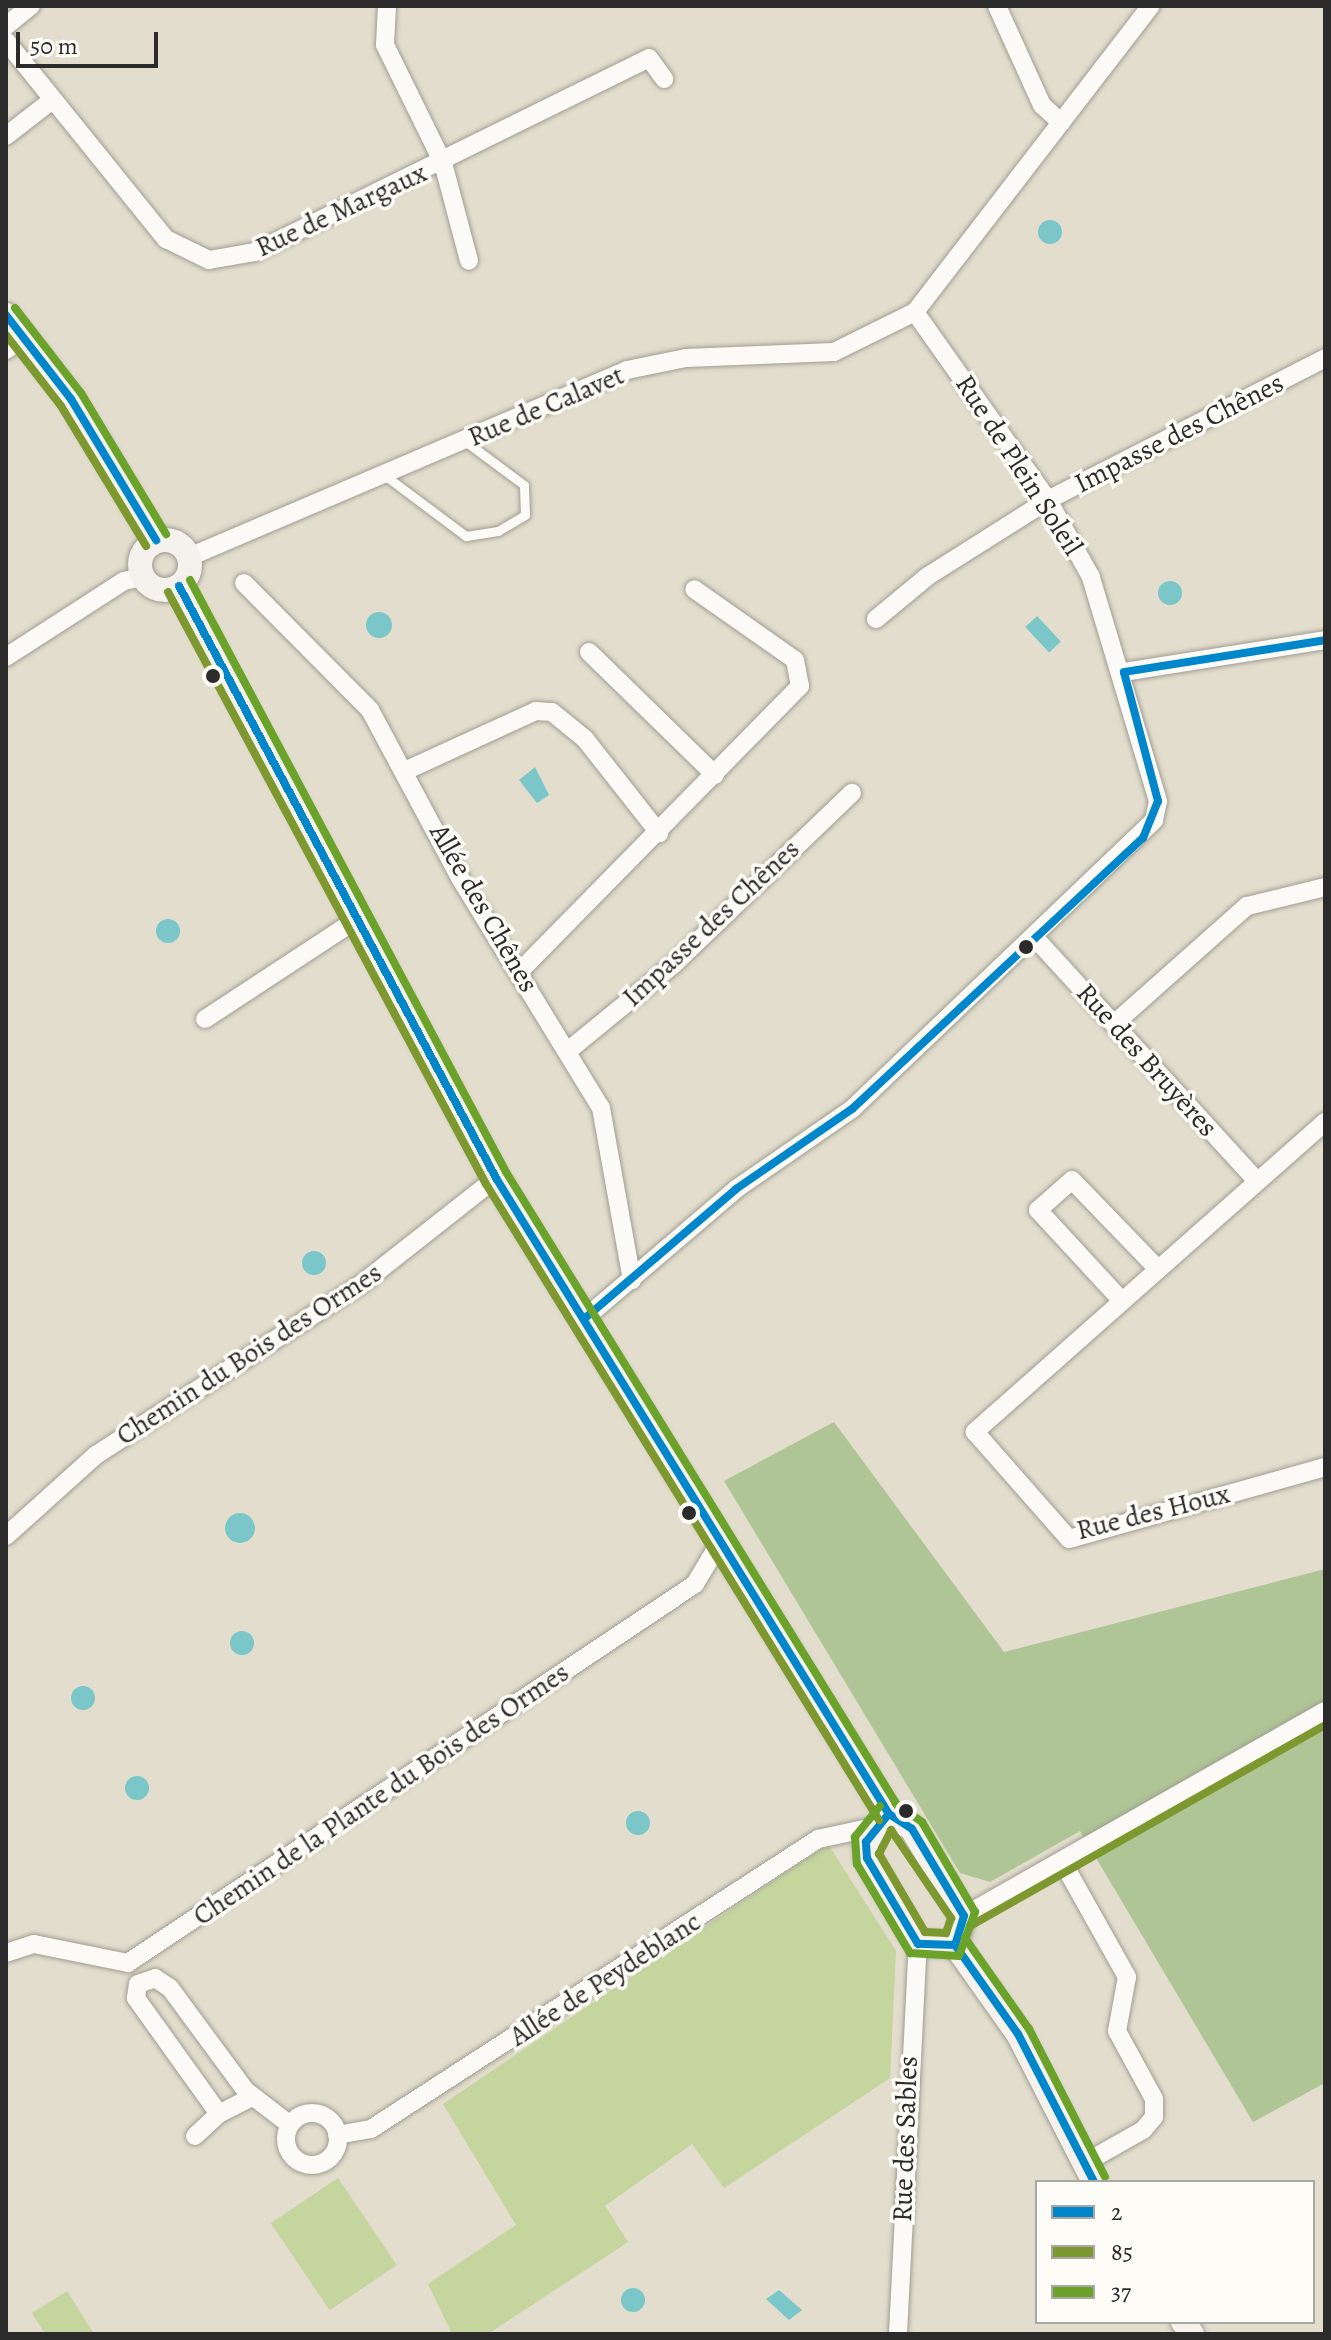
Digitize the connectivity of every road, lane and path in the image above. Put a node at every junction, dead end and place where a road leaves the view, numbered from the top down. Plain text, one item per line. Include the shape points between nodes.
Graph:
1 (31, 6) edge
2 (387, 6) edge
3 (997, 6) edge
4 (1151, 6) edge
5 (6, 26) edge
6 (6, 41) edge
7 (664, 79) dead end
8 (52, 100) junction
9 (1061, 123) junction
10 (6, 136) edge
11 (443, 163) junction
12 (469, 261) dead end
13 (915, 312) junction
14 (6, 315) edge
15 (15, 343) edge
16 (1325, 358) edge
17 (465, 441) junction
18 (387, 477) junction
19 (1048, 500) junction
20 (156, 540) junction
21 (189, 557) junction
22 (142, 577) junction
23 (244, 583) dead end
24 (179, 586) junction
25 (694, 589) dead end
26 (876, 619) dead end
27 (1325, 640) edge
28 (589, 652) dead end
29 (6, 657) edge
30 (1124, 672) junction
31 (407, 770) junction
32 (715, 775) junction
33 (852, 793) dead end
34 (659, 833) junction
35 (1325, 887) edge
36 (356, 920) junction
37 (1036, 939) junction
38 (519, 972) junction
39 (205, 1019) dead end
40 (1114, 1024) junction
41 (569, 1050) junction
42 (1325, 1122) edge
43 (496, 1178) junction
44 (1257, 1181) junction
45 (1158, 1269) junction
46 (632, 1280) junction
47 (1122, 1301) junction
48 (584, 1319) junction
49 (1325, 1467) edge
50 (6, 1536) edge
51 (722, 1539) junction
52 (1325, 1711) edge
53 (882, 1821) junction
54 (1062, 1861) junction
55 (964, 1916) junction
56 (918, 1944) junction
57 (6, 1953) edge
58 (963, 1953) junction
59 (128, 1963) junction
60 (138, 1984) junction
61 (252, 2097) junction
62 (219, 2114) junction
63 (289, 2124) junction
64 (337, 2135) junction
65 (195, 2136) dead end
66 (1088, 2173) edge
67 (898, 2334) edge

1 - 5 street
2 - 11 street via 385,45
3 - 9 street via 1042,105
4 - 9 street
6 - 8 street, Rue de Margaux
7 - 11 street, Rue de Margaux via 649,58
8 - 10 street
8 - 11 street, Rue de Margaux via 166,239 209,260 255,252
9 - 13 street
11 - 12 street
13 - 17 street, Rue de Calavet via 834,352 686,358 627,370
13 - 19 street, Rue de Plein Soleil
14 - 15 main road
15 - 20 main road
16 - 19 street, Impasse des Chênes
17 - 18 street, Rue de Calavet
17 - 18 lane via 524,485 525,515 498,531 466,536
18 - 21 street, Rue de Calavet
19 - 26 street, Impasse des Chênes via 928,576
19 - 30 street, Rue de Plein Soleil via 1091,577
20 - 21 main road via 180,544
20 - 22 main road via 141,556
21 - 24 main road
22 - 24 main road via 155,588
22 - 29 street via 124,581
23 - 31 street, Allée des Chênes via 370,710
24 - 36 main road
25 - 32 street via 795,660 803,676
27 - 30 street
28 - 32 street
30 - 37 street, Rue de Plein Soleil via 1158,801 1154,820
31 - 34 street via 536,711 552,712 585,739
31 - 38 street, Allée des Chênes via 460,878
32 - 34 street
33 - 41 street, Impasse des Chênes via 674,964
34 - 38 street
35 - 40 street via 1247,906
36 - 39 street
36 - 43 main road
37 - 40 street, Rue des Bruyères
37 - 46 street, Rue de Plein Soleil via 852,1109 736,1189
38 - 41 street, Allée des Chênes
40 - 44 street, Rue des Bruyères
41 - 46 street, Allée des Chênes via 601,1108
42 - 44 street
43 - 48 main road
43 - 50 street, Chemin du Bois des Ormes via 360,1285 96,1455
44 - 45 street
45 - 47 street
45 - 47 street via 1072,1180 1038,1210
46 - 48 street, Rue de Plein Soleil
47 - 49 street, Rue des Houx via 975,1432 1069,1539
48 - 51 main road
51 - 53 main road
51 - 59 street, Chemin de la Plante du Bois des Ormes via 695,1584
52 - 54 street
53 - 55 main road via 912,1829
53 - 56 main road via 867,1858
53 - 64 street, Allée de Peydeblanc via 818,1839 371,2129
54 - 55 street
54 - 66 street via 1127,1977 1117,2031 1154,2099 1154,2117 1143,2130
55 - 58 main road
56 - 58 main road
56 - 67 street, Rue des Sables
57 - 59 street via 34,1944
58 - 66 main road
59 - 60 lane
60 - 61 street via 155,1978 170,1988
60 - 62 street via 136,1998
61 - 62 street
61 - 63 street
62 - 65 street
63 - 64 street via 305,2112 320,2112
63 - 64 street via 285,2142 293,2159 307,2164 332,2156

